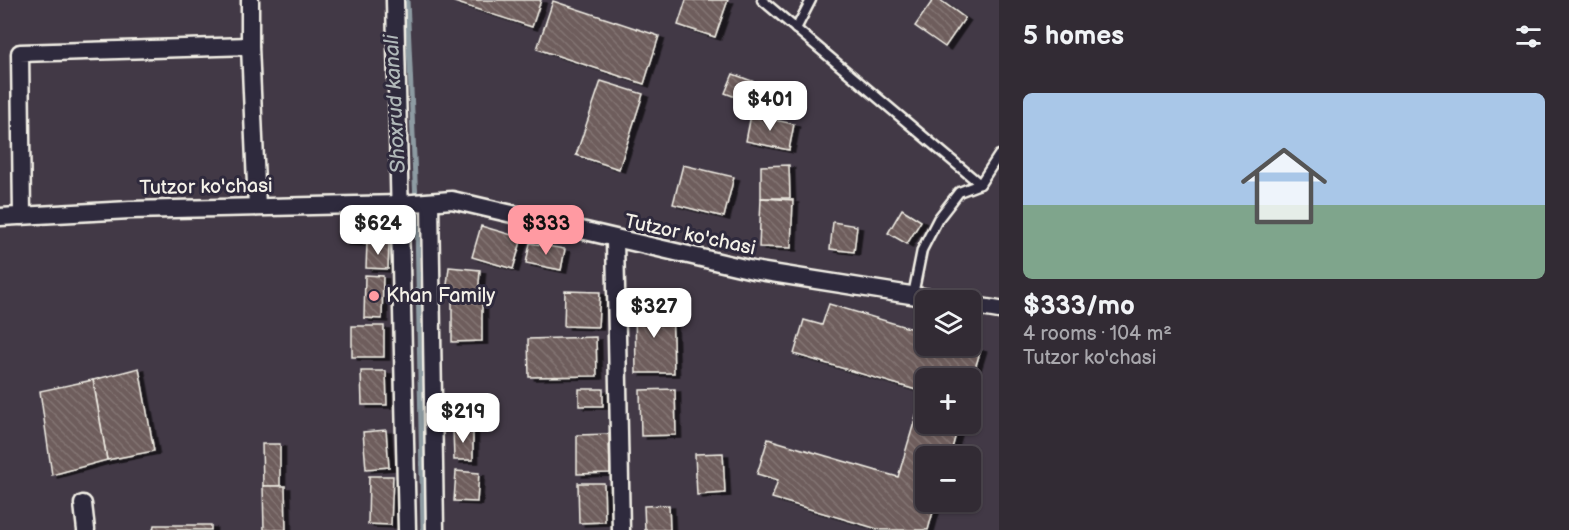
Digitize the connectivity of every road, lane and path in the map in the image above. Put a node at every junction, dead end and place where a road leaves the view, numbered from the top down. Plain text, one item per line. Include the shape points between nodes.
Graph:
1 (250, 0) edge
2 (395, 0) edge
3 (762, 0) edge
4 (811, 0) edge
5 (796, 29) junction
6 (250, 46) junction
7 (999, 155) edge
8 (980, 184) junction
9 (430, 203) junction
10 (400, 204) junction
11 (257, 207) junction
12 (22, 216) junction
13 (0, 217) edge
14 (615, 240) junction
15 (913, 295) joint
16 (981, 307) edge
17 (999, 310) edge
18 (83, 504) dead end
19 (86, 530) edge
20 (407, 530) edge
21 (435, 530) edge
22 (621, 530) edge

1 - 6 street
2 - 10 street
3 - 5 lane
4 - 5 lane
5 - 8 lane
6 - 11 street
6 - 12 street via 20,53
7 - 8 lane
8 - 15 lane via 959,192 938,219 922,250
9 - 10 street, Tutzor ko'chasi
9 - 14 street, Tutzor ko'chasi via 452,200
9 - 21 street
10 - 11 street, Tutzor ko'chasi
10 - 20 street
11 - 12 street, Tutzor ko'chasi
12 - 13 street, Tutzor ko'chasi
14 - 15 street, Tutzor ko'chasi via 753,270
14 - 22 street
16 - 17 street
18 - 19 street

